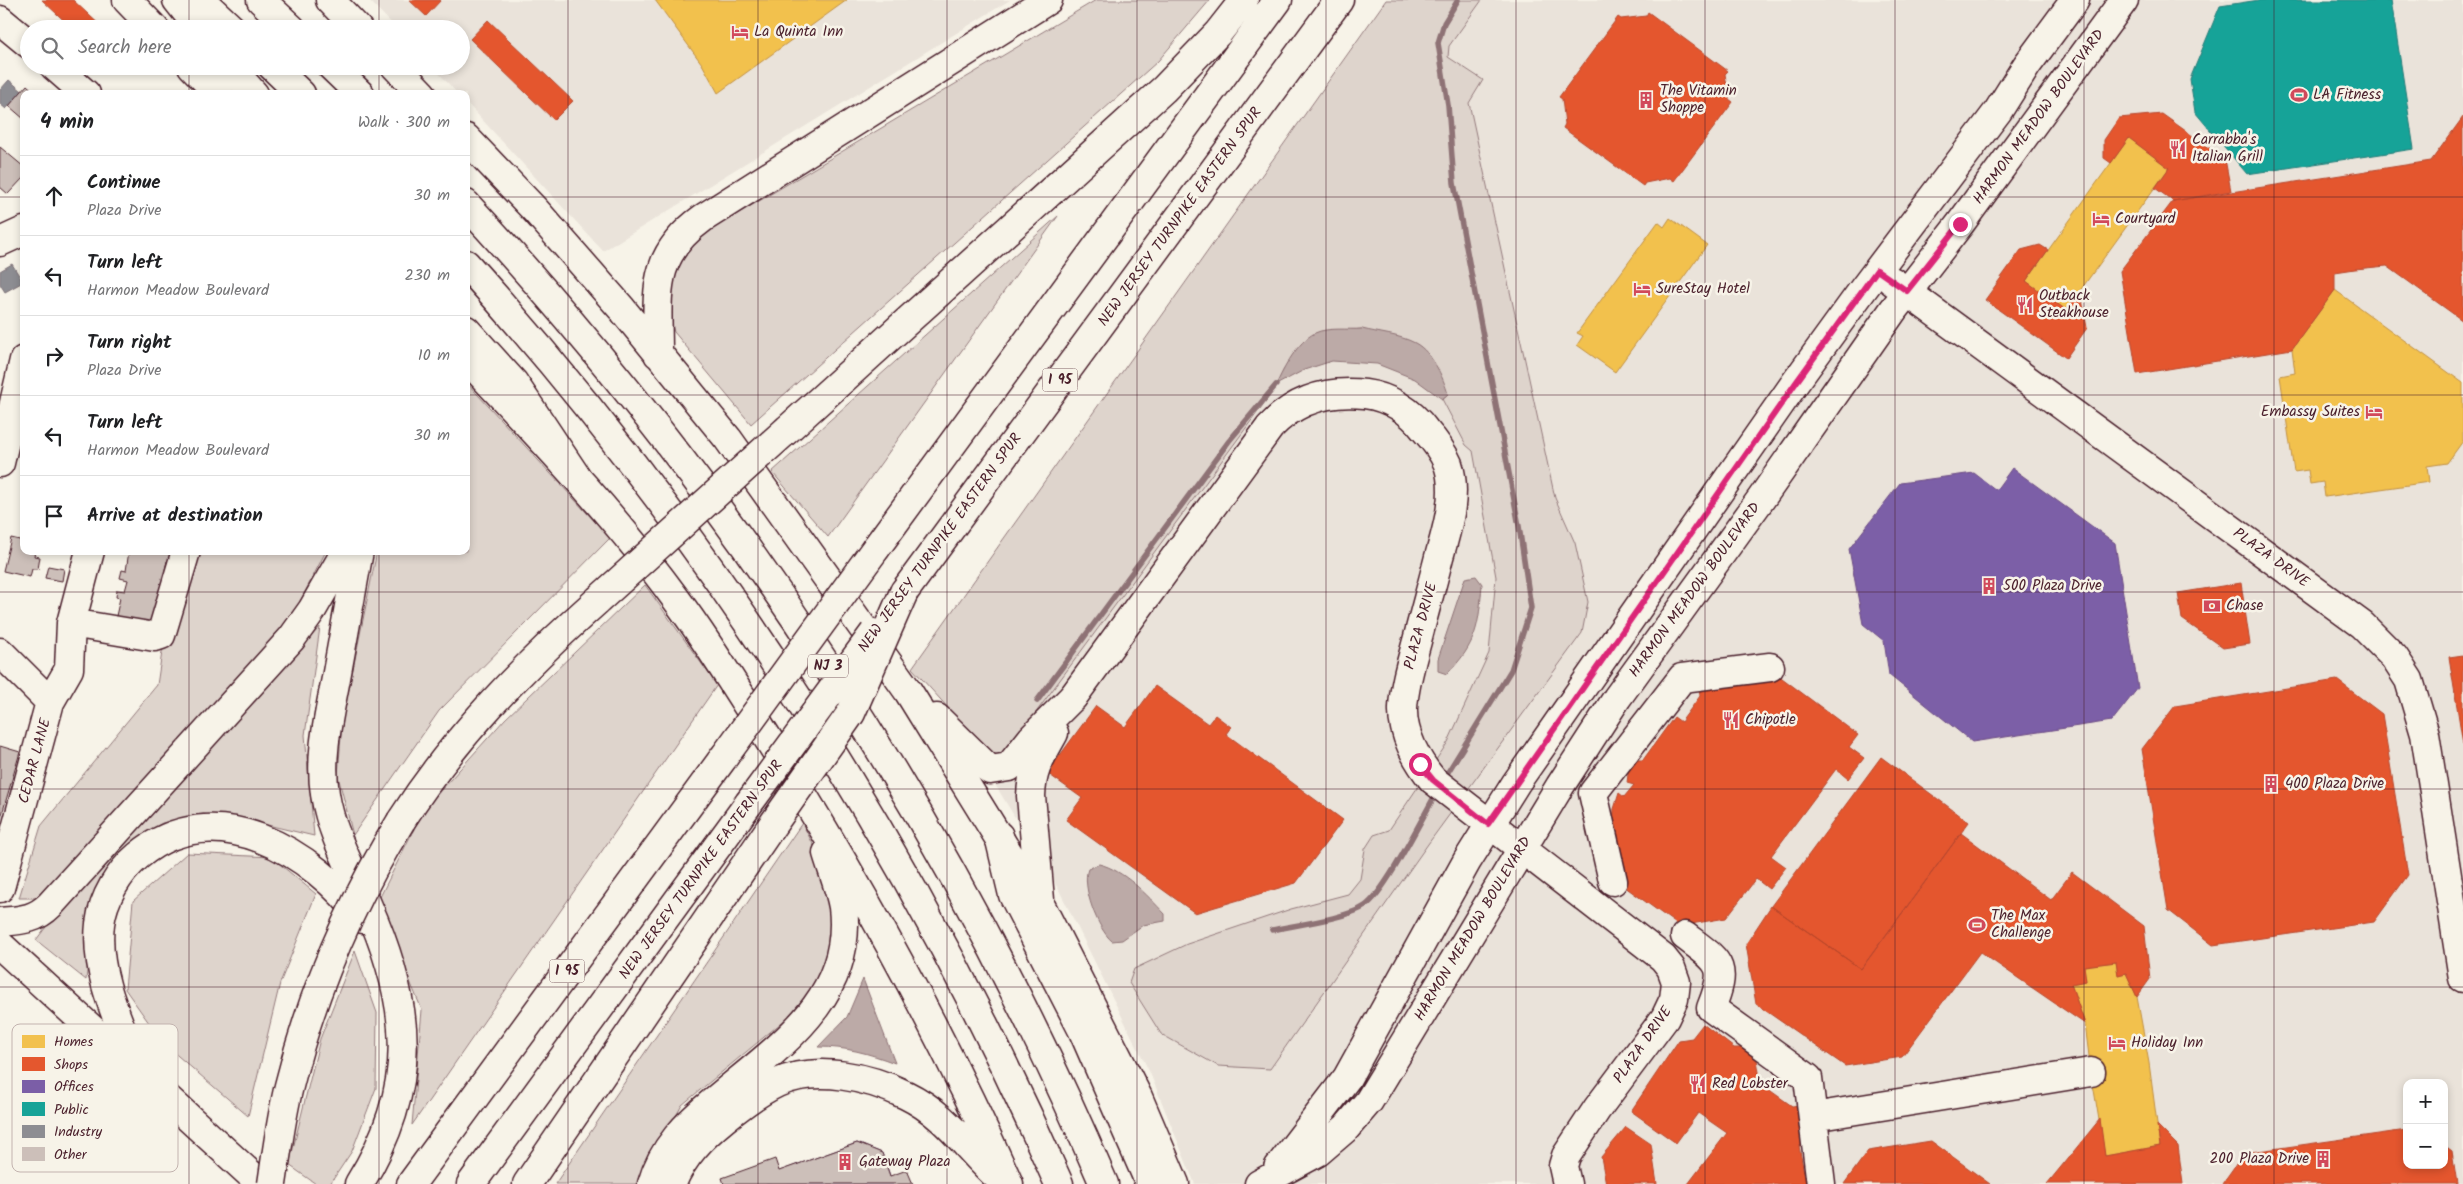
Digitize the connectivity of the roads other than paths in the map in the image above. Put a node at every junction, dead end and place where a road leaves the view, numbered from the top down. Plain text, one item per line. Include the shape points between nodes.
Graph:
1 (127, 0) edge
2 (177, 0) edge
3 (201, 0) edge
4 (261, 0) edge
5 (1048, 0) edge
6 (1244, 0) edge
7 (1278, 0) edge
8 (1339, 0) edge
9 (2075, 0) edge
10 (2124, 0) edge
11 (0, 20) edge
12 (146, 20) edge
13 (193, 20) edge
14 (222, 20) edge
15 (282, 20) edge
16 (20, 37) edge
17 (64, 75) edge
18 (201, 75) edge
19 (237, 75) edge
20 (281, 75) edge
21 (340, 75) edge
22 (404, 75) edge
23 (81, 90) edge
24 (215, 90) edge
25 (250, 90) edge
26 (297, 90) edge
27 (356, 90) edge
28 (418, 90) edge
29 (470, 142) edge
30 (470, 208) edge
31 (20, 233) edge
32 (0, 242) edge
33 (470, 269) edge
34 (1877, 270) junction
35 (1907, 291) junction
36 (470, 334) edge
37 (658, 354) junction
38 (470, 362) edge
39 (20, 377) edge
40 (0, 463) edge
41 (576, 476) junction
42 (89, 555) edge
43 (185, 555) edge
44 (344, 555) edge
45 (358, 555) edge
46 (904, 592) junction
47 (71, 623) junction
48 (0, 652) edge
49 (1770, 667) dead end
50 (908, 691) junction
51 (1073, 697) junction
52 (50, 702) junction
53 (815, 813) junction
54 (1488, 824) junction
55 (998, 836) junction
56 (1521, 850) junction
57 (1613, 881) dead end
58 (0, 888) edge
59 (1041, 906) junction
60 (0, 922) edge
61 (1685, 936) dead end
62 (0, 945) edge
63 (383, 946) junction
64 (2463, 978) edge
65 (86, 1024) edge
66 (120, 1024) edge
67 (2091, 1072) dead end
68 (178, 1108) edge
69 (1813, 1117) junction
70 (1266, 1179) edge
71 (261, 1184) edge
72 (272, 1184) edge
73 (359, 1184) edge
74 (411, 1184) edge
75 (471, 1184) edge
76 (527, 1184) edge
77 (652, 1184) edge
78 (671, 1184) edge
79 (1008, 1184) edge
80 (1059, 1184) edge
81 (1104, 1184) edge
82 (1150, 1184) edge
83 (1175, 1184) edge
84 (1567, 1184) edge
85 (1822, 1184) edge

1 - 12 main road
2 - 13 main road
3 - 14 main road
4 - 15 main road
5 - 37 main road via 703,218 678,238 660,277
6 - 72 main road, bridge via 1164,89 598,600 484,709 434,772 401,821 360,894 314,1001 289,1087
7 - 74 main road, I 95, bridge
8 - 46 main road, NEW JERSEY TURNPIKE EASTERN SPUR / I 95
9 - 34 main road, HARMON MEADOW BOULEVARD via 1998,111
10 - 35 main road, HARMON MEADOW BOULEVARD
11 - 16 main road
17 - 23 main road
18 - 24 main road
19 - 25 main road
20 - 26 main road
21 - 27 main road
22 - 28 main road
29 - 37 main road via 567,246
30 - 81 main road, NJ 3 via 579,329 648,415 720,509 826,661 889,763 992,946 1041,1044
31 - 32 main road
33 - 80 main road, NJ 3 via 584,401 666,507 797,695 928,915 1001,1058
34 - 35 main road, PLAZA DRIVE
34 - 54 main road, HARMON MEADOW BOULEVARD
35 - 56 main road, HARMON MEADOW BOULEVARD via 1616,698
35 - 64 main road, PLAZA DRIVE via 2362,625 2394,657 2409,680 2425,734
36 - 41 main road via 514,383
37 - 50 main road via 728,440
38 - 41 main road
39 - 40 main road
41 - 53 main road via 676,600
42 - 47 main road
43 - 47 main road via 161,636
44 - 60 main road via 292,638 50,905 30,919
45 - 63 main road via 325,741 323,779 335,831
46 - 75 main road, NEW JERSEY TURNPIKE EASTERN SPUR / I 95, bridge
46 - 76 main road, bridge via 851,713
47 - 52 main road via 69,669
48 - 52 main road, CEDAR LANE
49 - 57 main road via 1682,678 1593,793
50 - 51 main road via 990,770 1009,767 1032,738
50 - 55 main road
51 - 54 main road, PLAZA DRIVE via 1282,414 1301,402 1323,395 1347,392 1388,400 1421,423 1448,464 1451,479 1452,499 1444,539 1407,676 1402,709 1405,726 1420,764 1433,780
51 - 59 main road via 1039,758 1032,782
52 - 58 main road, CEDAR LANE
53 - 77 main road via 842,906 842,948 837,972 816,1008 797,1030 697,1114 677,1135
53 - 79 main road via 920,997 970,1097
54 - 56 main road, PLAZA DRIVE
54 - 70 main road, HARMON MEADOW BOULEVARD via 1347,1078
55 - 59 main road
55 - 82 main road via 1013,895 1082,1029
56 - 70 main road, HARMON MEADOW BOULEVARD via 1369,1101 1346,1128 1318,1152
56 - 84 main road, PLAZA DRIVE via 1663,958 1676,982 1674,999 1665,1018 1566,1156 1563,1166
59 - 83 main road via 1138,1097
61 - 69 main road via 1713,957 1720,970 1721,984 1711,1008 1808,1078
62 - 65 main road
63 - 66 main road via 332,882 282,847 253,835 225,829 192,830 164,839 135,858 118,879 105,904 100,922 100,956 106,987
63 - 73 main road via 400,1002 404,1043 402,1065 396,1106 389,1126
67 - 69 main road
68 - 71 main road
69 - 85 main road
78 - 79 main road via 690,1151 735,1110 779,1082 808,1074 859,1078 907,1096 951,1125 981,1162

